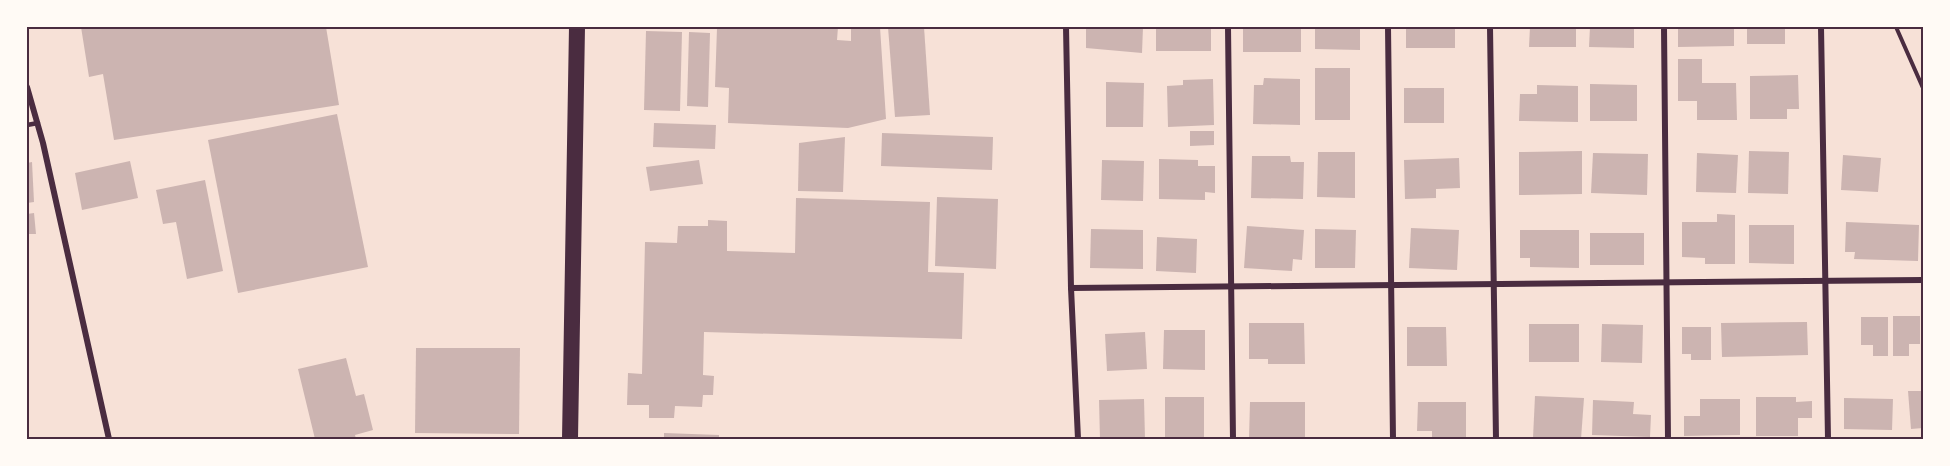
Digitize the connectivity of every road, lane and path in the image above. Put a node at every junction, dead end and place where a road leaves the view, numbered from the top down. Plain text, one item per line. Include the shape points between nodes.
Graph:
1 (577, 27) edge
2 (1066, 27) edge
3 (1228, 27) edge
4 (1388, 27) edge
5 (1490, 27) edge
6 (1664, 27) edge
7 (1821, 27) edge
8 (1896, 27) edge
9 (27, 87) edge
10 (1923, 88) edge
11 (38, 123) junction
12 (27, 125) edge
13 (1923, 280) edge
14 (1827, 281) junction
15 (1666, 283) junction
16 (1494, 284) junction
17 (1391, 285) junction
18 (1231, 287) junction
19 (1071, 288) junction
20 (110, 439) edge
21 (570, 439) edge
22 (1078, 439) edge
23 (1233, 439) edge
24 (1393, 439) edge
25 (1496, 439) edge
26 (1668, 439) edge
27 (1828, 439) edge

1 - 21 highway
2 - 19 street
3 - 18 street
4 - 17 street
5 - 16 street
6 - 15 street
7 - 14 street
8 - 10 path
9 - 11 street
11 - 12 lane
11 - 20 street
13 - 14 street
14 - 15 street
14 - 27 street
15 - 16 street
15 - 26 street
16 - 17 street
16 - 25 street
17 - 18 street
17 - 24 street
18 - 19 street
18 - 23 street
19 - 22 street

